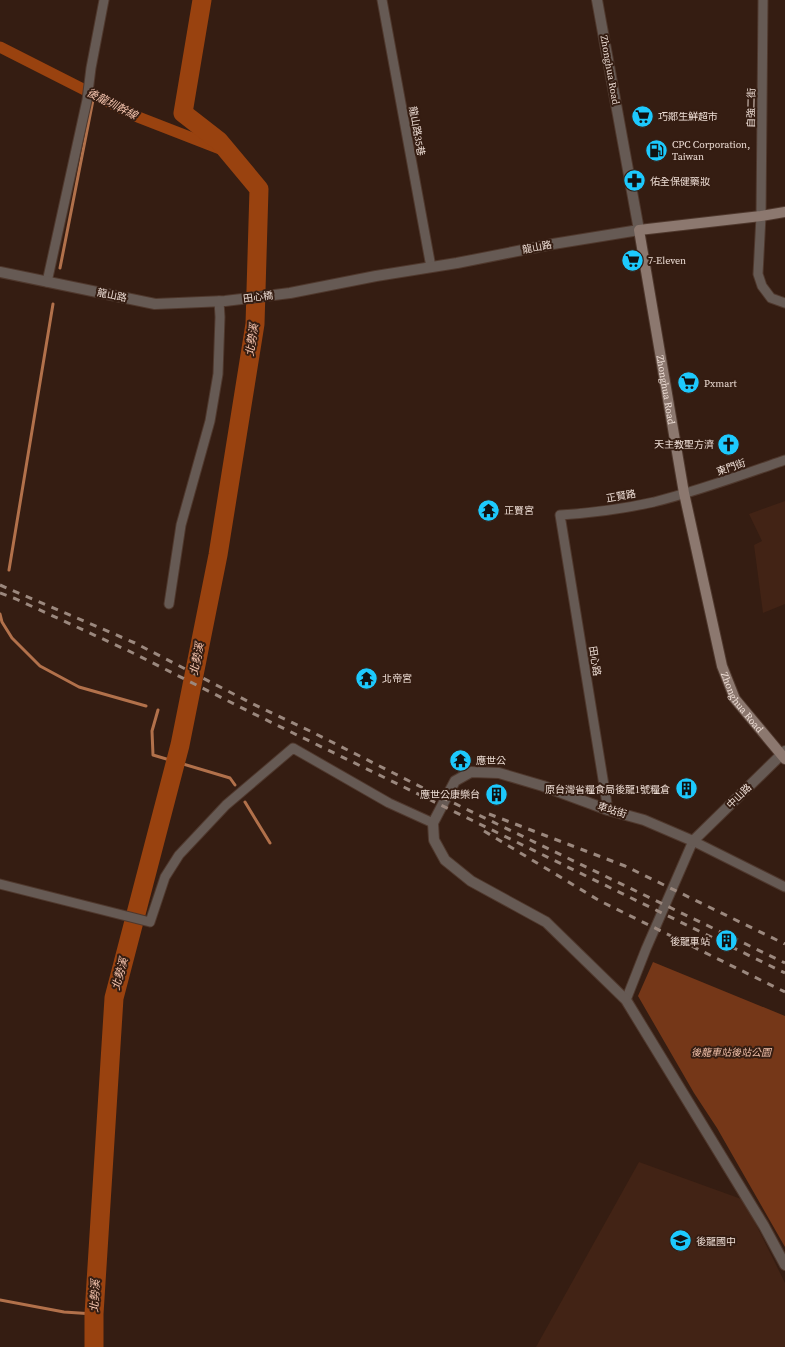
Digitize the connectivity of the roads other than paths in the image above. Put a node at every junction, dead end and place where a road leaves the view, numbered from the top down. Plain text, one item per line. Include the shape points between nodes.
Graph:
1 (104, 0) edge
2 (382, 0) edge
3 (597, 0) edge
4 (762, 0) edge
5 (785, 212) edge
6 (761, 216) junction
7 (639, 230) junction
8 (431, 267) junction
9 (0, 272) edge
10 (48, 282) junction
11 (290, 293) joint
12 (222, 301) junction
13 (785, 304) edge
14 (785, 460) edge
15 (684, 493) junction
16 (560, 515) joint
17 (169, 604) dead end
18 (784, 755) edge
19 (608, 810) junction
20 (434, 823) junction
21 (693, 841) junction
22 (0, 884) edge
23 (785, 887) edge
24 (626, 1000) junction
25 (785, 1265) edge

1 - 10 street via 87,100
2 - 8 street, 龍山路35巷
3 - 7 street, Zhonghua Road
4 - 6 street, 自強二街
5 - 6 main road, 龍山路
6 - 7 main road, 龍山路
6 - 13 street, 自強二街 via 758,274 762,286 771,298
7 - 8 street, 龍山路
7 - 15 main road, Zhonghua Road
8 - 11 street, 龍山路
9 - 10 street, 龍山路
10 - 12 street, 龍山路 via 155,304
11 - 12 street, 田心橋
12 - 17 street via 218,374 210,421 181,525
14 - 15 street, 東門街
15 - 16 street, 正賢路 via 652,502
15 - 18 main road, Zhonghua Road via 722,666 735,699
16 - 19 street, 田心路
18 - 21 street, 中山路
19 - 20 street, 車站街 via 543,786 498,773 472,772 455,781
19 - 21 street, 車站街 via 644,820
20 - 22 street via 389,803 293,748 226,806 179,855 165,877 150,922
20 - 24 street via 434,840 445,860 471,881 546,922
21 - 23 street, 車站街
21 - 24 street
24 - 25 street via 764,1226

